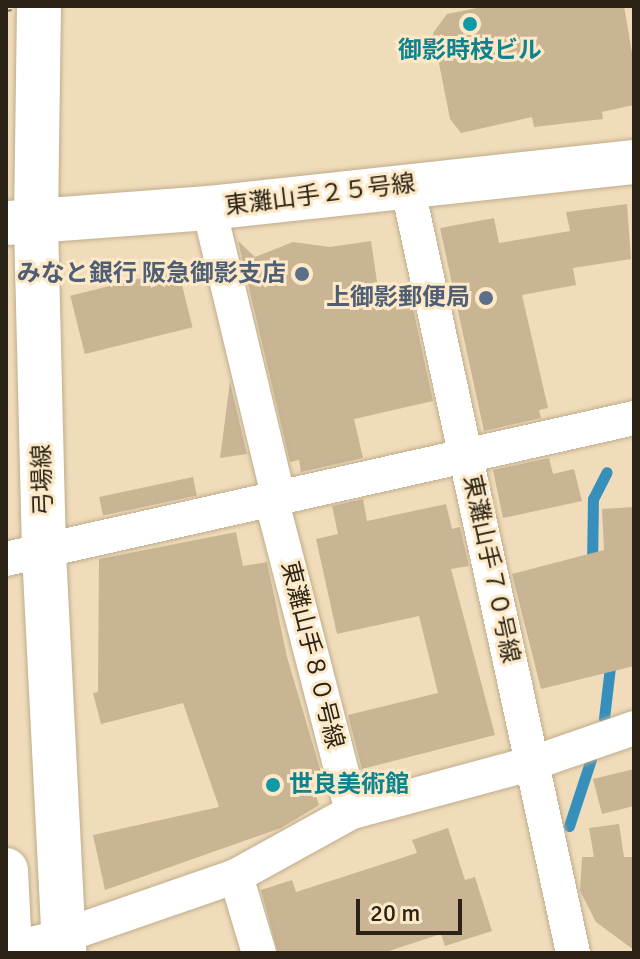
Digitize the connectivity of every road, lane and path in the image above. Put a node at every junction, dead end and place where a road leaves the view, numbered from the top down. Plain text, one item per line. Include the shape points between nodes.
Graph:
1 (39, 6) edge
2 (22, 87) edge
3 (634, 162) edge
4 (407, 185) junction
5 (209, 208) junction
6 (21, 223) edge
7 (634, 418) edge
8 (467, 453) junction
9 (275, 497) junction
10 (25, 556) edge
11 (634, 728) edge
12 (533, 763) junction
13 (352, 812) junction
14 (6, 870) edge
15 (236, 876) junction
16 (62, 945) edge
17 (8, 951) edge
18 (259, 953) edge
19 (573, 953) edge

1 - 2 street, 弓場線
2 - 6 street, 弓場線
3 - 4 street, 東灘山手２５号線
4 - 5 street, 東灘山手２５号線
4 - 8 street, 東灘山手７０号線
5 - 6 street, 東灘山手２５号線
5 - 9 street, 東灘山手８０号線
6 - 10 street, 弓場線
7 - 8 street
8 - 9 street
8 - 12 street, 東灘山手７０号線
9 - 10 street
9 - 13 street, 東灘山手８０号線
10 - 16 street, 弓場線
11 - 12 street
12 - 13 street
12 - 19 street, 東灘山手７０号線
13 - 15 street
14 - 17 street
15 - 16 street
15 - 18 street
16 - 17 street

